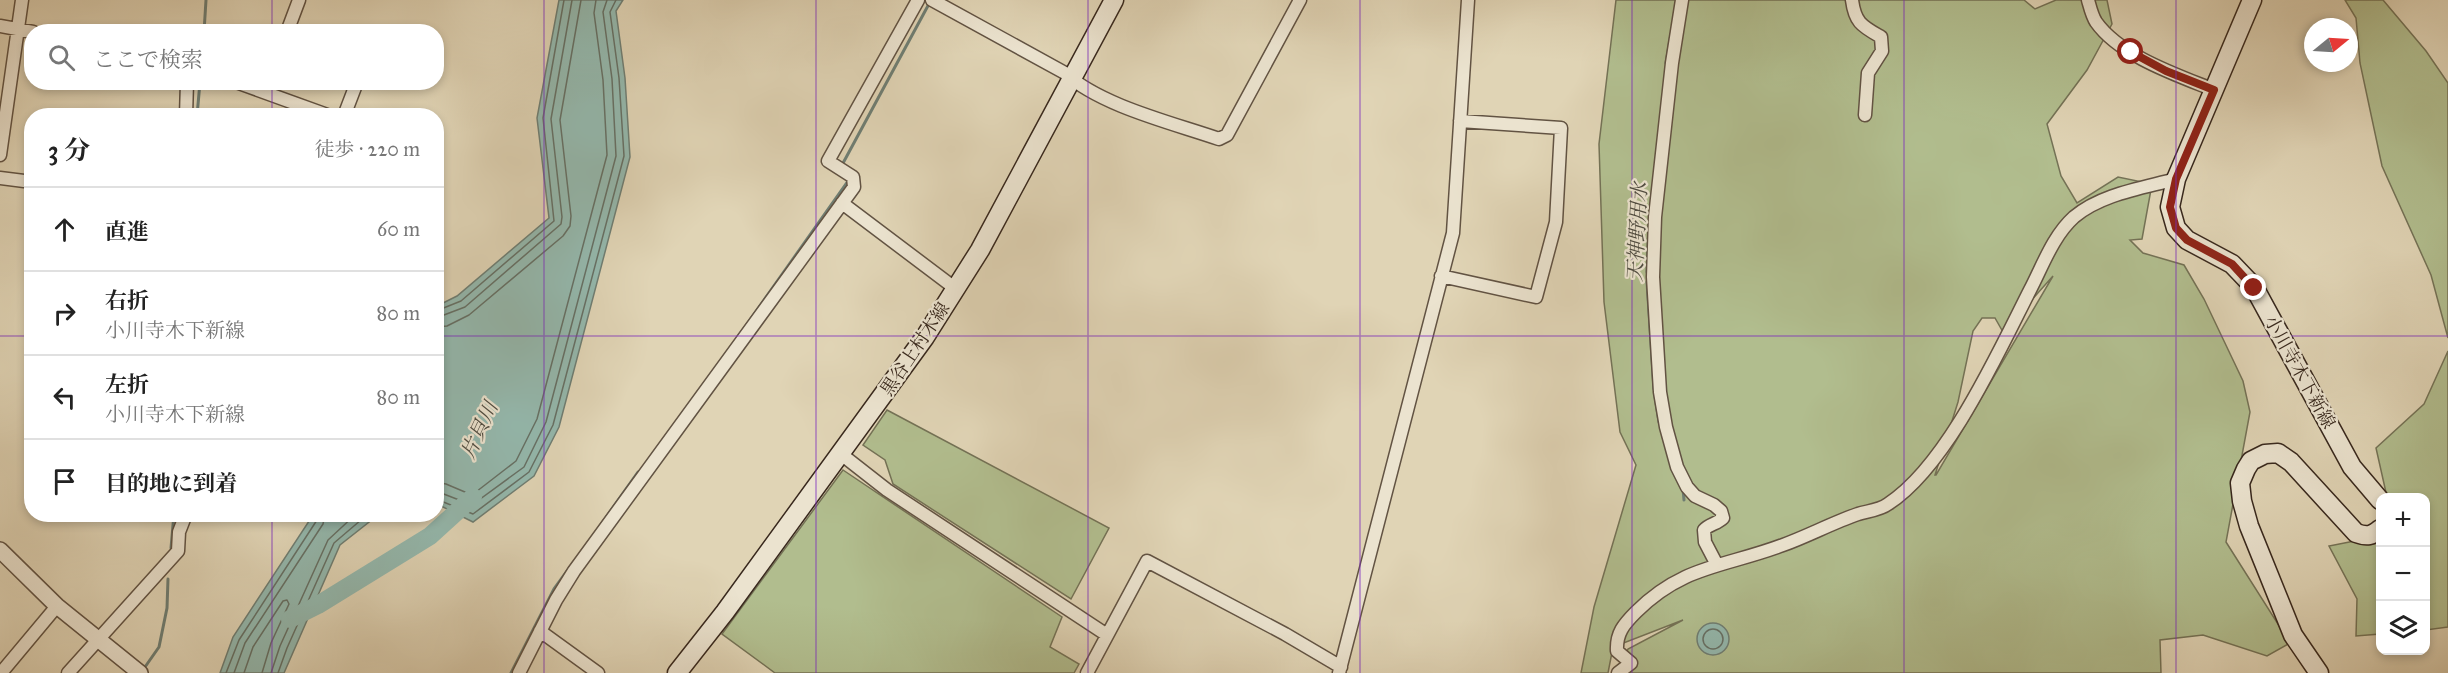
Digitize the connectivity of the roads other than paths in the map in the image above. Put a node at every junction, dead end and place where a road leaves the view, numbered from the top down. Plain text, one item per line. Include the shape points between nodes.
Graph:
1 (22, 0) edge
2 (299, 0) edge
3 (918, 0) edge
4 (932, 0) edge
5 (1114, 0) edge
6 (1300, 0) edge
7 (1468, 0) edge
8 (1682, 0) edge
9 (1852, 0) edge
10 (2088, 0) edge
11 (2252, 0) edge
12 (290, 24) edge
13 (0, 26) edge
14 (18, 29) junction
15 (24, 30) edge
16 (1071, 79) junction
17 (187, 90) edge
18 (274, 90) edge
19 (354, 90) edge
20 (2214, 90) junction
21 (186, 108) edge
22 (313, 108) edge
23 (347, 108) edge
24 (1865, 115) dead end
25 (1460, 121) junction
26 (0, 155) edge
27 (0, 178) edge
28 (2176, 179) junction
29 (24, 181) edge
30 (842, 203) junction
31 (1441, 276) junction
32 (956, 289) junction
33 (841, 454) junction
34 (2376, 495) edge
35 (183, 522) edge
36 (2376, 533) edge
37 (0, 550) edge
38 (1717, 565) junction
39 (57, 606) junction
40 (540, 631) junction
41 (1107, 635) junction
42 (99, 639) junction
43 (1340, 670) edge
44 (1, 673) edge
45 (68, 673) edge
46 (140, 673) edge
47 (519, 673) edge
48 (598, 673) edge
49 (677, 673) edge
50 (1087, 673) edge
51 (1618, 673) edge
52 (2319, 673) edge

1 - 14 street
2 - 12 street
3 - 30 street via 828,161 853,177 854,187
4 - 16 street
5 - 16 main road, 黒谷上村木線
6 - 16 street via 1227,135 1219,139 1122,105
7 - 25 street
8 - 38 street via 1655,217 1653,277 1660,392 1677,467 1687,487 1721,511 1719,522 1704,530 1705,542
9 - 24 street via 1862,27 1881,37 1882,51 1868,73
10 - 20 street via 2095,21 2122,45 2166,71
11 - 20 main road, 小川寺木下新線
13 - 14 street
14 - 15 street
14 - 26 street
16 - 32 main road, 黒谷上村木線
17 - 21 street
18 - 22 street
19 - 23 street
20 - 28 main road, 小川寺木下新線
25 - 31 street via 1453,233
25 - 31 street via 1561,128 1556,222 1536,297
27 - 29 street
28 - 34 main road, 小川寺木下新線 via 2170,207 2176,228 2187,240 2232,264 2254,288 2352,467
28 - 38 street via 2101,200 2076,215 2059,232 1955,429 1926,470 1887,506 1781,546
30 - 32 street
30 - 40 street via 574,571
31 - 43 street
32 - 33 main road, 黒谷上村木線
33 - 41 street via 887,490
33 - 49 main road, 黒谷上村木線
35 - 42 street via 178,551
36 - 52 main road via 2356,533 2291,462 2278,453 2251,461 2246,469 2240,483 2248,526 2293,635
37 - 39 street
38 - 51 street via 1683,576 1652,596 1624,624 1616,638 1617,651 1631,663
39 - 42 street
39 - 44 street
40 - 47 street
40 - 48 street
41 - 43 street via 1148,561 1285,634
41 - 50 street
42 - 45 street
42 - 46 street

